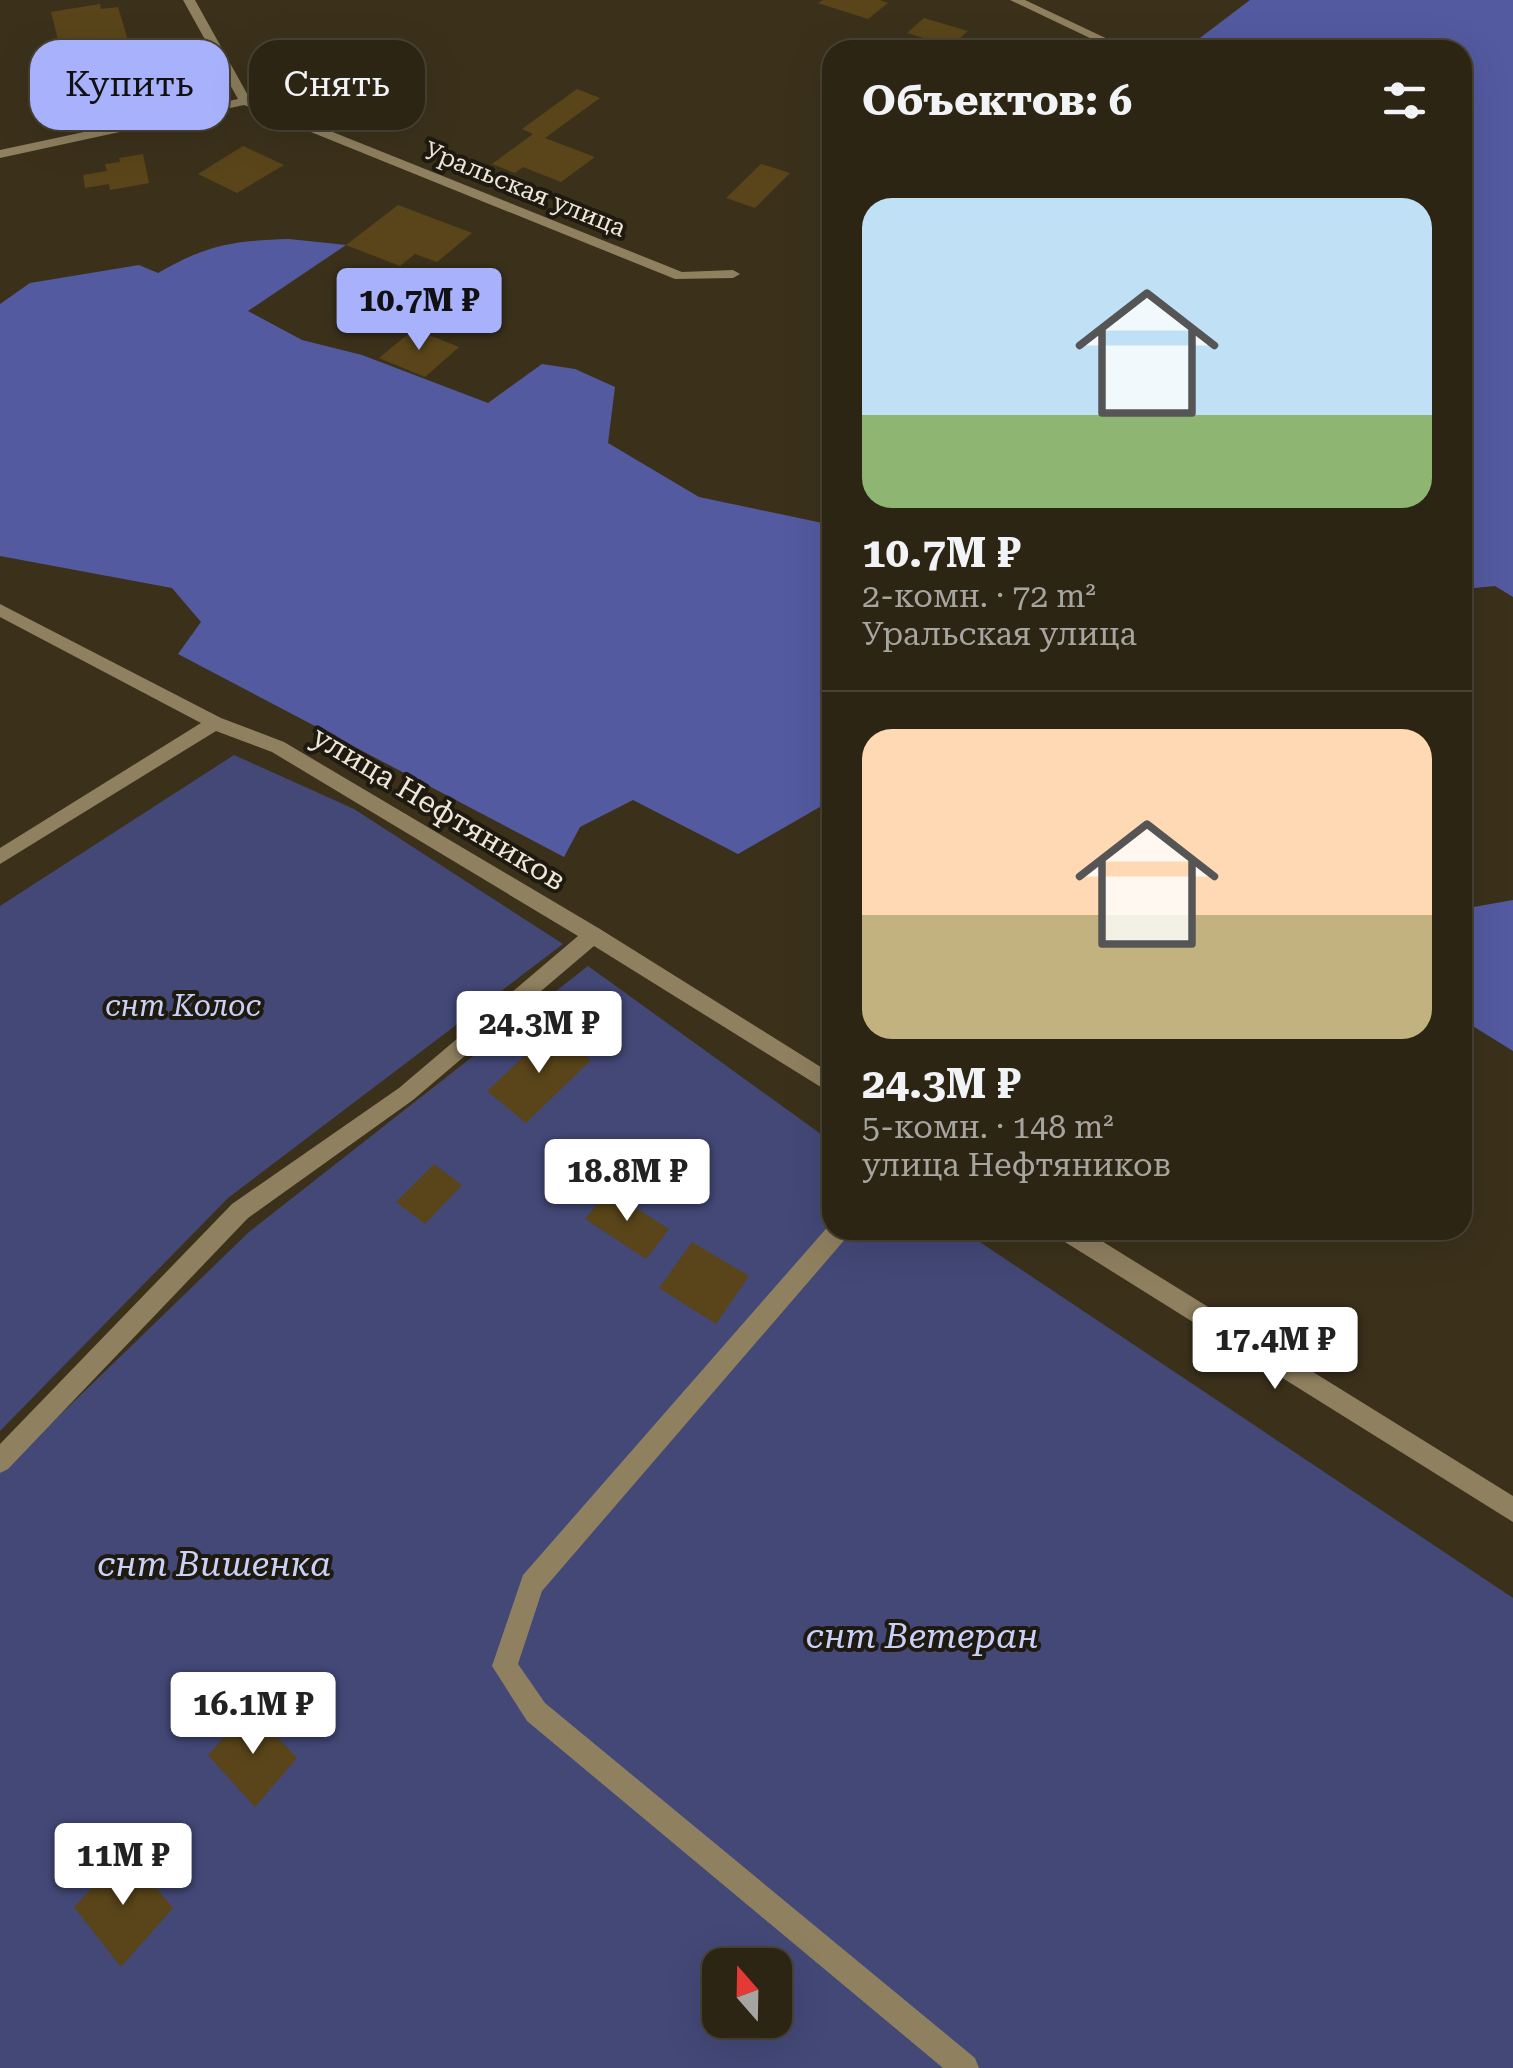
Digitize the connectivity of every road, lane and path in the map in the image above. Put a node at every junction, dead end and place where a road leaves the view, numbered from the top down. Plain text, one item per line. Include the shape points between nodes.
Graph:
1 (189, 0) edge
2 (1016, 0) edge
3 (1103, 40) edge
4 (245, 101) junction
5 (0, 154) edge
6 (733, 274) dead end
7 (0, 610) edge
8 (215, 724) junction
9 (0, 857) edge
10 (593, 935) junction
11 (822, 1079) edge
12 (830, 1240) edge
13 (1081, 1240) edge
14 (0, 1461) edge
15 (1513, 1510) edge
16 (966, 2068) edge

1 - 4 street
2 - 3 street
4 - 5 street
4 - 6 street, Уральская улица via 680,276
7 - 8 street, улица Нефтяников
8 - 9 street
8 - 10 street, улица Нефтяников via 278,747
10 - 11 street, улица Нефтяников
10 - 14 street via 406,1094 240,1211
12 - 16 street via 532,1584 505,1666 536,1712
13 - 15 street

